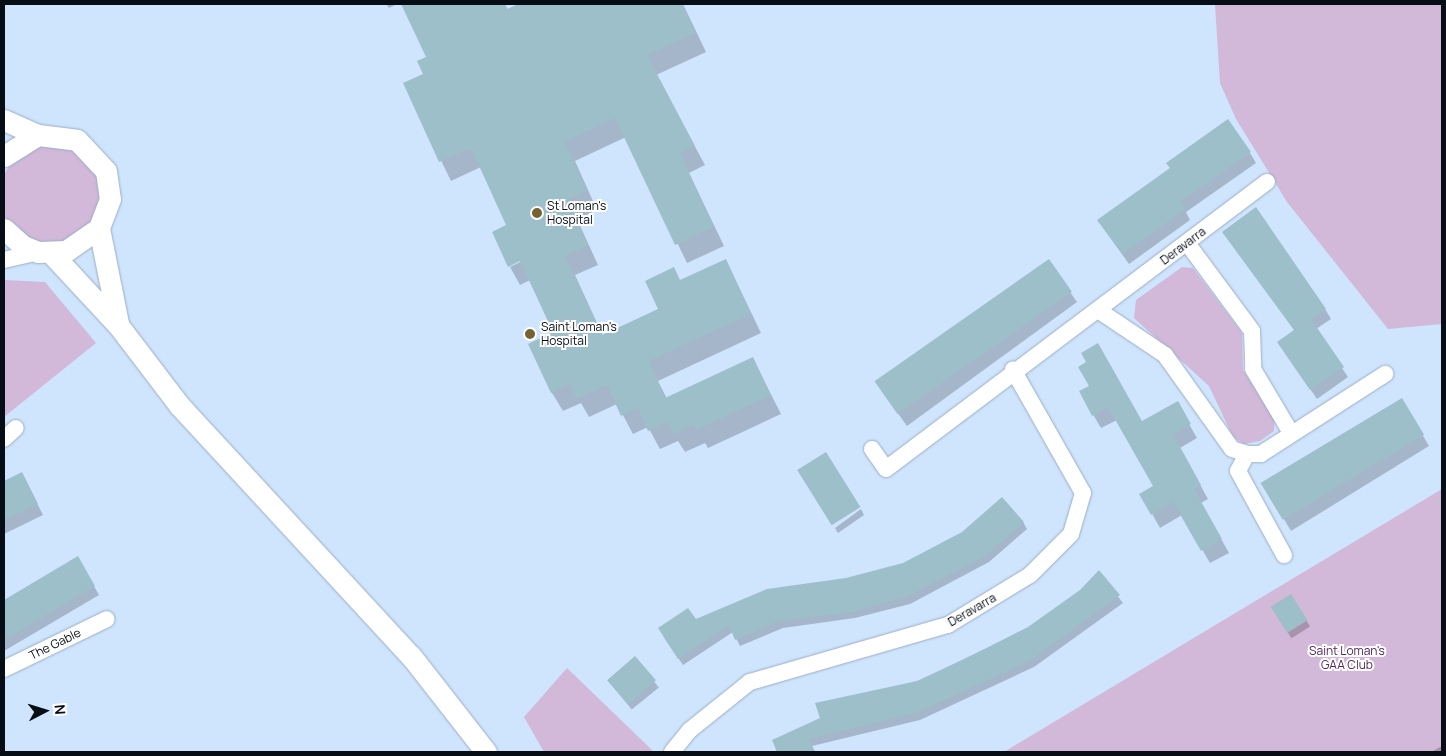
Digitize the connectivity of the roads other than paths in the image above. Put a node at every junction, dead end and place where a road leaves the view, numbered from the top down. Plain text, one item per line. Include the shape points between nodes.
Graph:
1 (4, 120) edge
2 (38, 135) junction
3 (4, 156) edge
4 (1267, 182) dead end
5 (99, 228) junction
6 (4, 229) edge
7 (1187, 242) junction
8 (44, 252) junction
9 (4, 260) edge
10 (1098, 310) junction
11 (118, 325) junction
12 (1013, 370) junction
13 (1385, 374) dead end
14 (16, 428) dead end
15 (1290, 431) junction
16 (4, 439) edge
17 (872, 449) dead end
18 (1247, 454) junction
19 (1284, 555) dead end
20 (107, 619) dead end
21 (4, 669) edge
22 (486, 752) edge
23 (672, 752) edge

1 - 2 street
2 - 3 street
2 - 5 street via 77,140 98,158 106,171 110,199
4 - 7 street, Deravarra
5 - 8 street via 80,245
5 - 11 street
6 - 8 street via 22,246
7 - 10 street, Deravarra
7 - 15 street via 1248,325 1253,369
8 - 9 street
8 - 11 street
10 - 12 street, Deravarra
10 - 18 street via 1165,355 1232,449
11 - 22 street via 180,405 411,656
12 - 17 street, Deravarra via 886,469
12 - 23 street, Deravarra via 1083,493 1071,534 1030,575 948,625 750,682 690,730
13 - 15 street
14 - 16 street
15 - 18 street via 1261,454
18 - 19 street via 1238,471
20 - 21 street, The Gable

